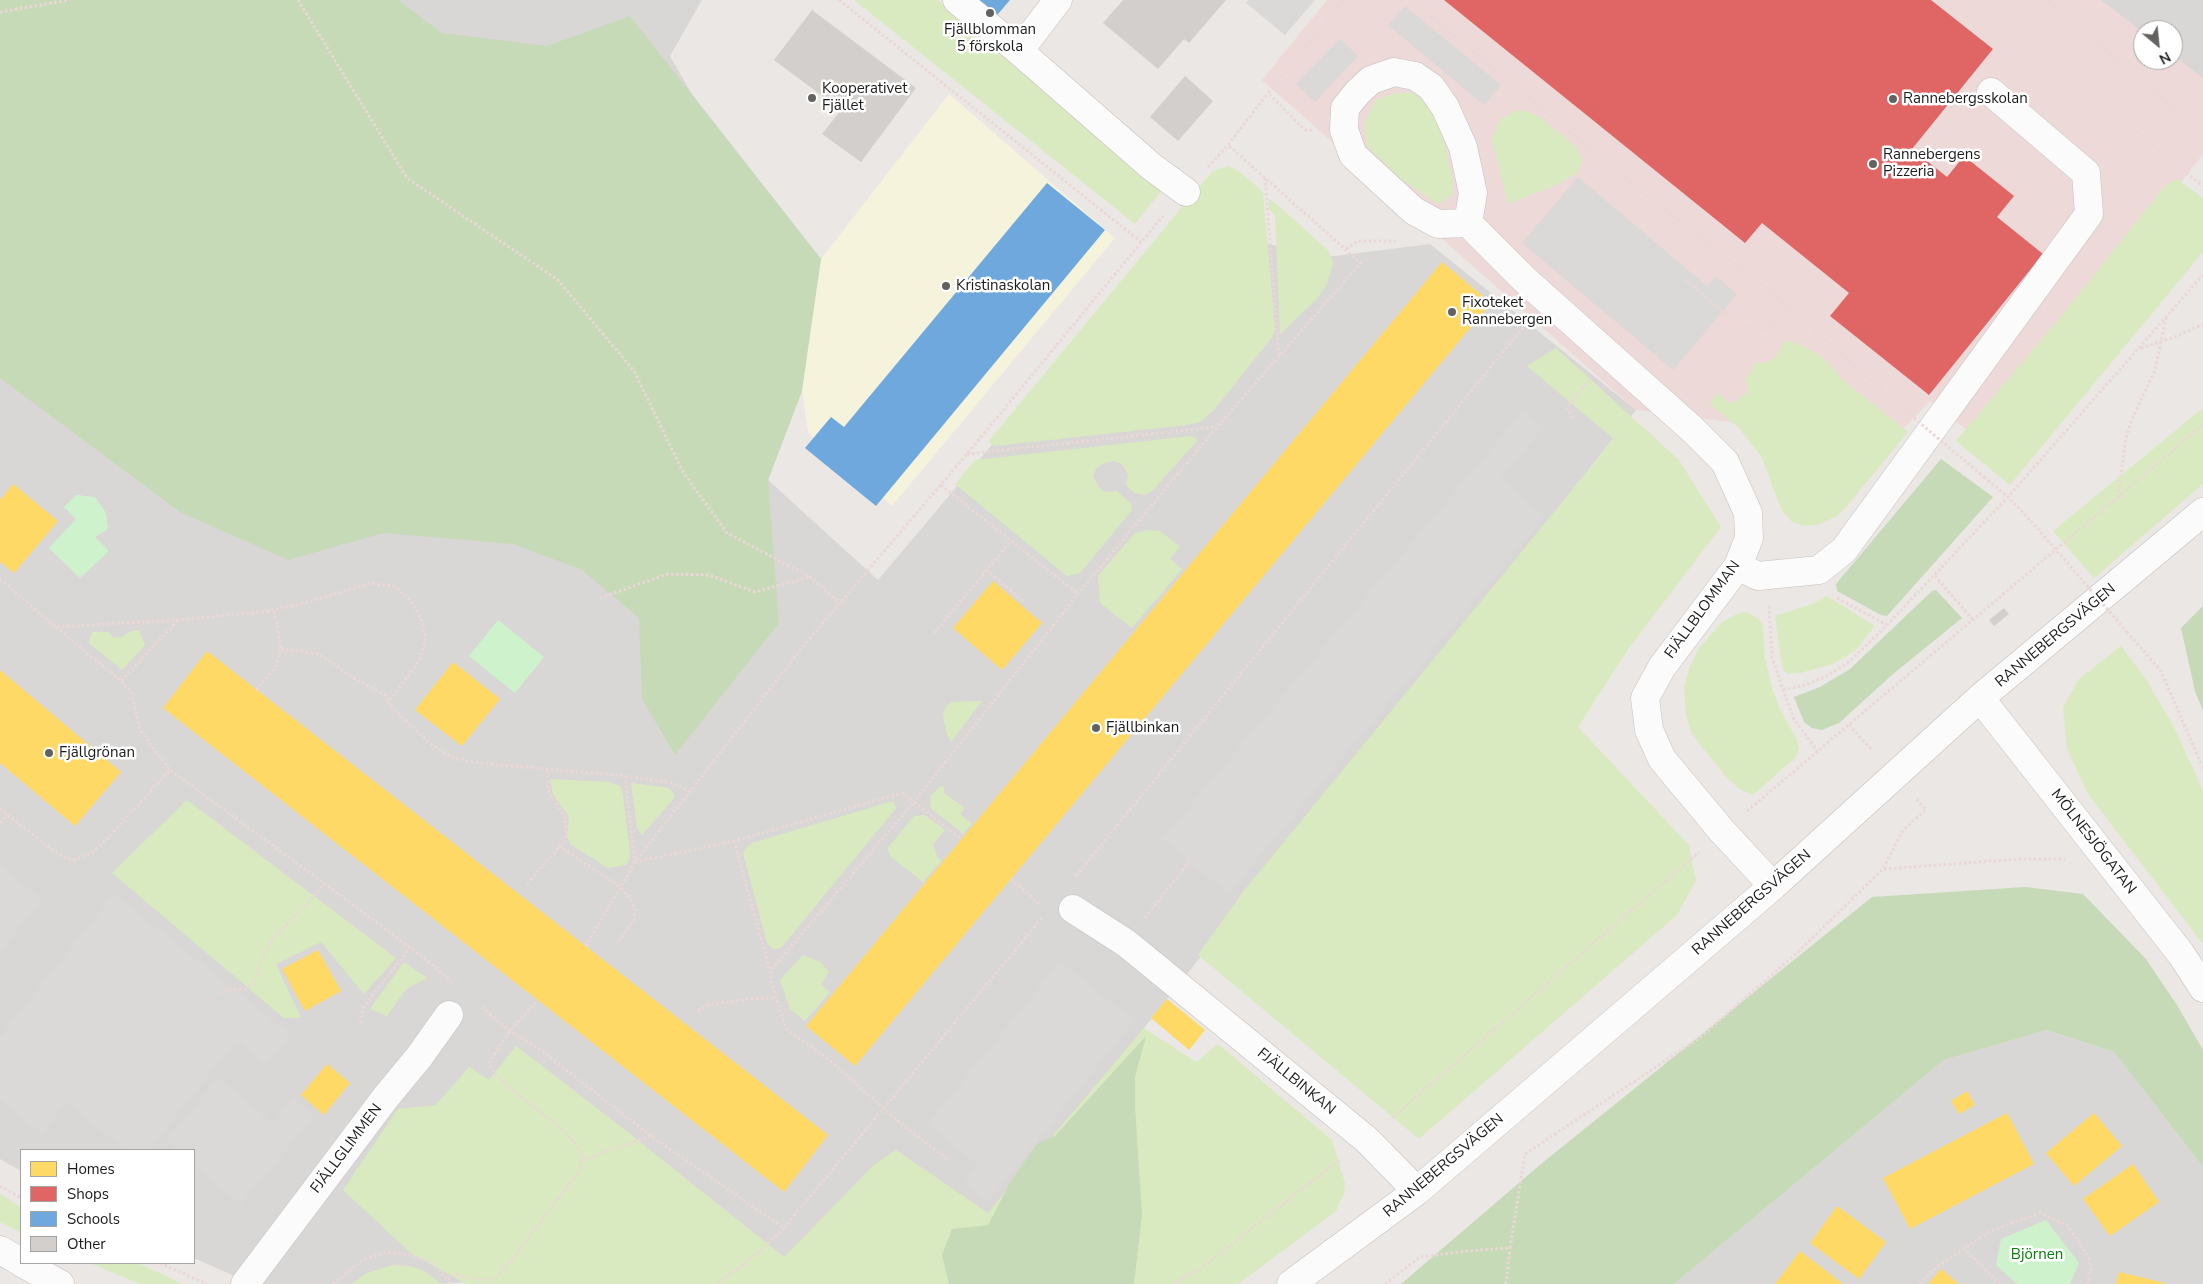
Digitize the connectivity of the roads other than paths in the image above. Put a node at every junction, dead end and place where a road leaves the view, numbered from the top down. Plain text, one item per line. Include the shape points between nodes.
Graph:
1 (957, 0) edge
2 (1058, 0) edge
3 (1019, 51) junction
4 (1991, 92) dead end
5 (1186, 192) road end
6 (1468, 223) junction
7 (2203, 512) edge
8 (1738, 566) junction
9 (1980, 698) junction
10 (1773, 886) junction
11 (1073, 909) dead end
12 (2203, 988) edge
13 (449, 1015) dead end
14 (1417, 1191) junction
15 (0, 1250) edge
16 (20, 1261) edge
17 (25, 1264) edge
18 (60, 1284) edge
19 (245, 1284) edge
20 (1291, 1284) edge

1 - 3 street
2 - 3 street
3 - 5 street via 1152,167
4 - 8 street via 2086,173 2088,214 1844,550 1819,570 1758,576
6 - 6 street via 1473,193 1463,147 1446,107 1431,87 1415,76 1394,72 1371,80 1345,108 1344,130 1353,155 1414,212 1438,224
6 - 8 street, FJÄLLBLOMMAN via 1725,462 1748,513 1750,538
7 - 9 street, RANNEBERGSVÄGEN
8 - 10 street, FJÄLLBLOMMAN via 1662,667 1645,698 1648,730 1662,759
9 - 10 street, RANNEBERGSVÄGEN
9 - 12 street, MÖLNESJÖGATAN via 2181,954
10 - 14 street, RANNEBERGSVÄGEN
11 - 14 street, FJÄLLBINKAN via 1126,943 1367,1140
13 - 19 street, FJÄLLGLIMMEN
14 - 20 street, RANNEBERGSVÄGEN
15 - 16 street
17 - 18 street

